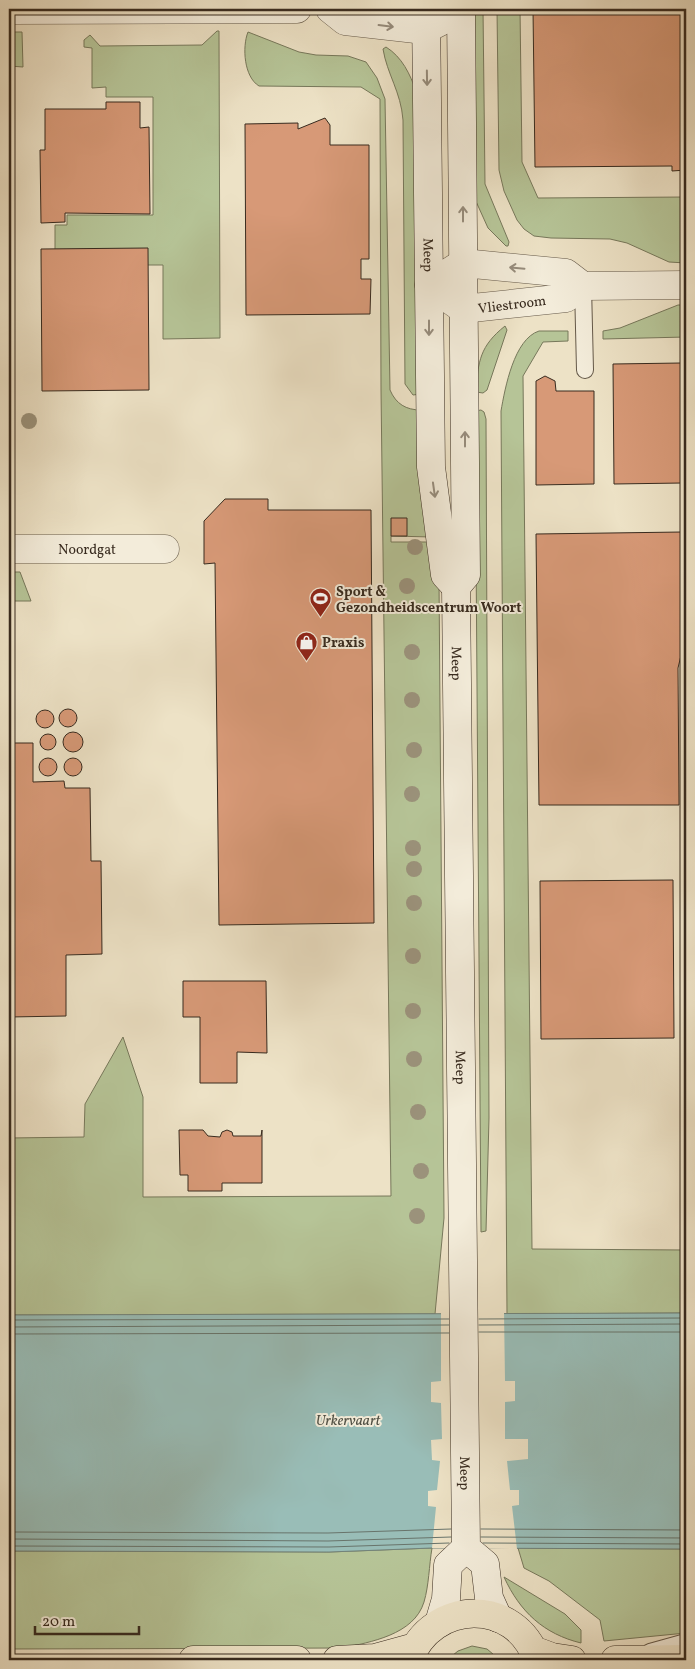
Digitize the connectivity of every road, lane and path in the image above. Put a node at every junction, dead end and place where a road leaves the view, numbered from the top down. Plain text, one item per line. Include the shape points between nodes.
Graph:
1 (216, 9) edge
2 (297, 9) edge
3 (330, 9) edge
4 (9, 10) edge
5 (460, 10) edge
6 (426, 19) edge
7 (463, 263) junction
8 (429, 285) junction
9 (686, 285) edge
10 (583, 286) junction
11 (464, 309) junction
12 (585, 370) dead end
13 (9, 549) edge
14 (166, 549) dead end
15 (456, 587) junction
16 (466, 1548) junction
17 (498, 1618) junction
18 (438, 1623) junction
19 (686, 1642) edge
20 (412, 1654) edge
21 (535, 1655) edge
22 (686, 1659) edge
23 (193, 1660) edge
24 (298, 1660) edge
25 (337, 1660) edge
26 (572, 1660) edge
27 (615, 1660) edge
28 (628, 1660) edge

1 - 2 main road
1 - 4 main road
3 -> 6 main road via 345,21
5 - 6 main road
7 -> 5 main road, Meep
6 -> 8 main road, Meep
7 - 8 main road
10 -> 7 main road, Vliestroom via 566,274
7 - 11 main road, Meep
8 - 11 main road, Vliestroom
8 -> 15 main road, Meep via 431,467 445,576
9 - 10 main road, Vliestroom
10 - 11 main road, Vliestroom via 566,298
10 - 12 lane
15 -> 11 main road, Meep via 466,575
13 - 14 main road, Noordgat
15 - 16 main road, Meep
16 - 17 main road via 485,1564 489,1598
16 - 18 main road via 448,1565 446,1599
17 - 18 main road via 464,1614
17 - 21 main road via 522,1634
18 - 20 main road via 425,1633
19 - 28 lane
20 - 25 main road
21 - 26 main road
22 - 28 main road
23 - 24 main road
27 - 28 main road

